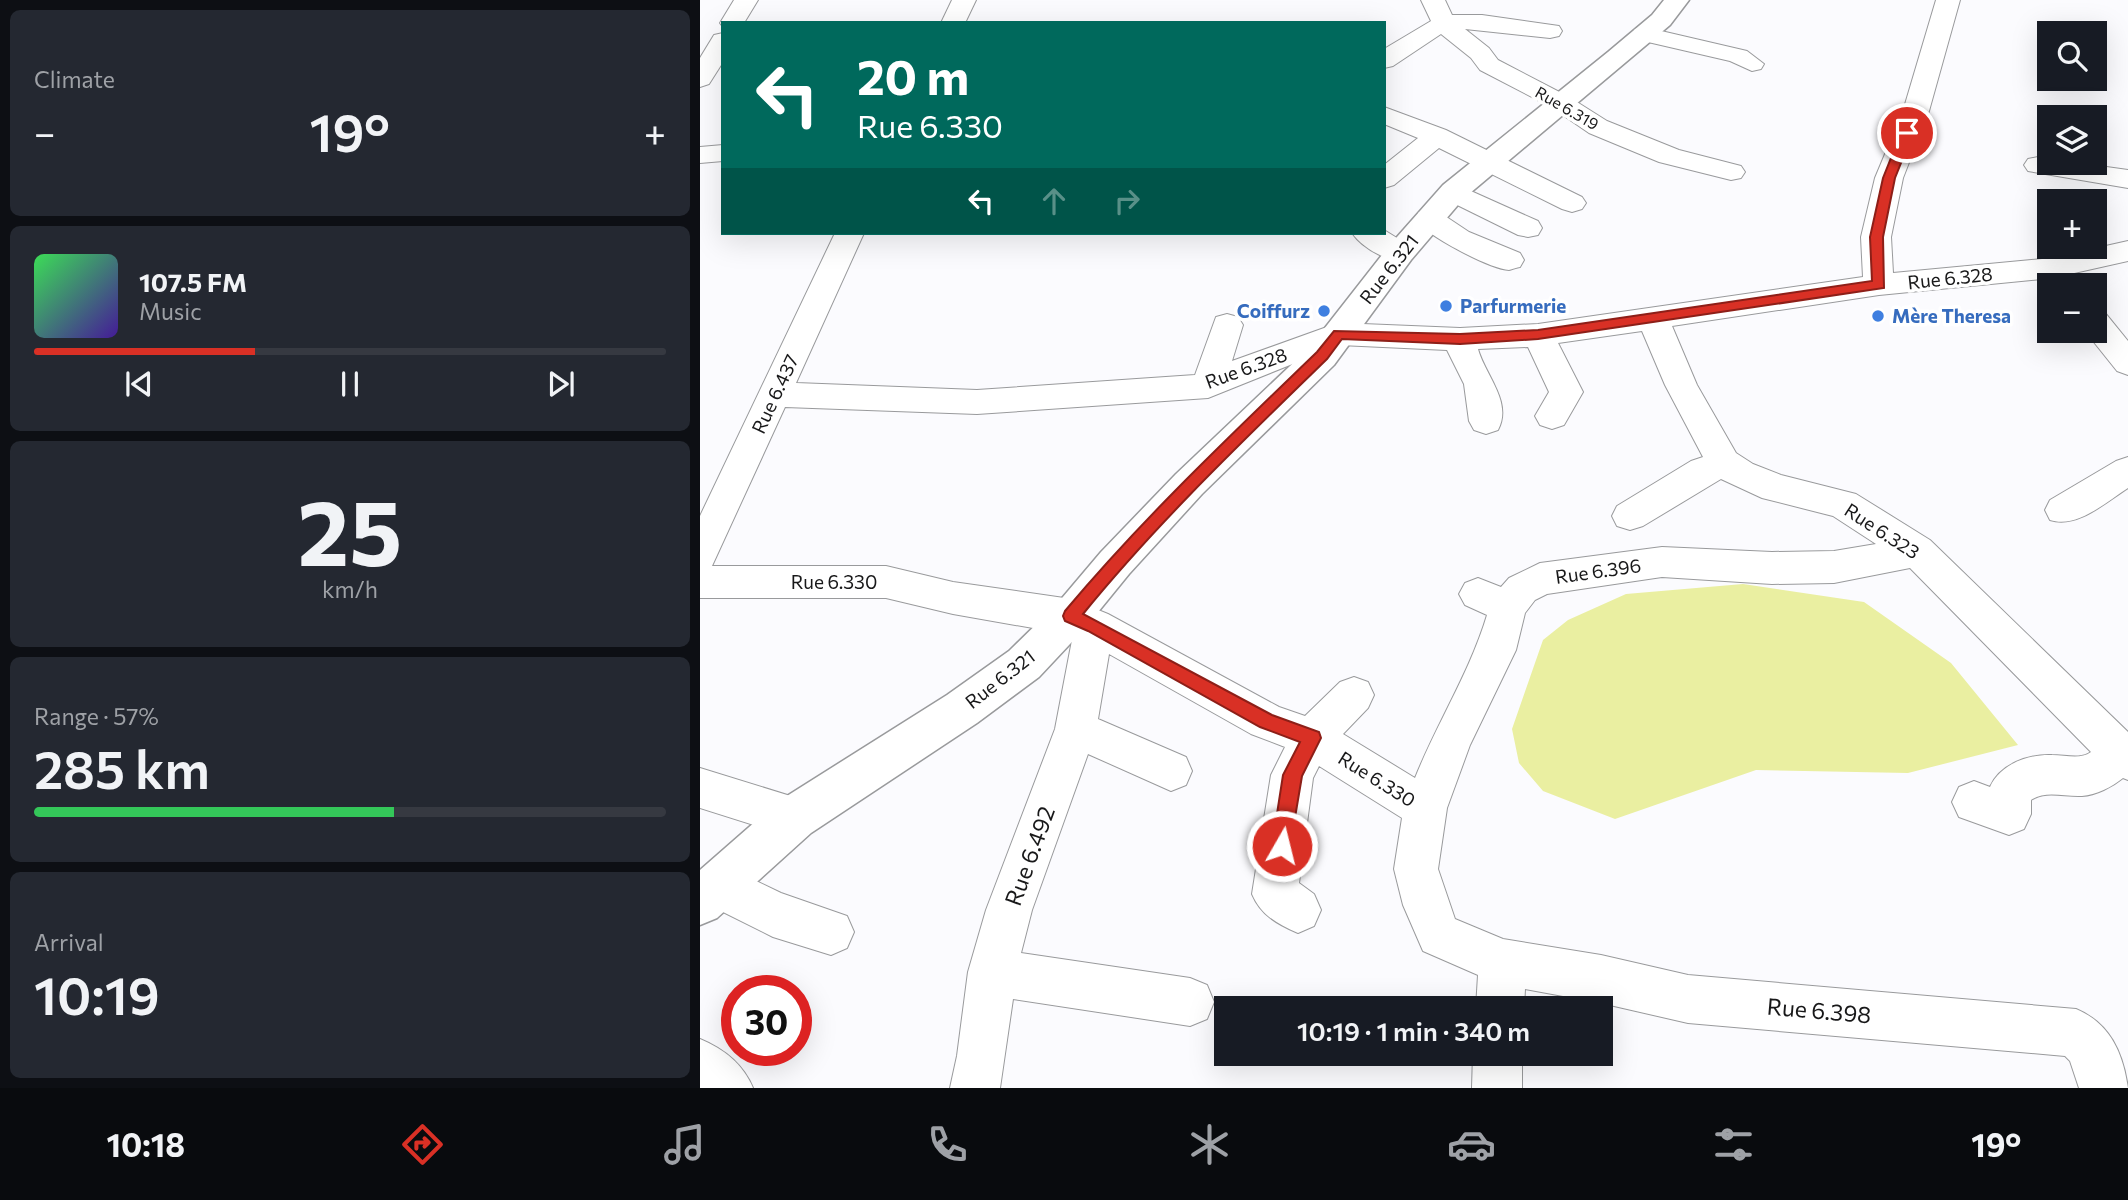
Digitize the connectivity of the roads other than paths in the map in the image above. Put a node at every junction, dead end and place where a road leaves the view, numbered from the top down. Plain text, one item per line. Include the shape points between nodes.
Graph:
1 (746, 0) edge
2 (964, 0) edge
3 (1433, 0) edge
4 (1677, 0) edge
5 (1948, 0) edge
6 (734, 21) edge
7 (954, 21) edge
8 (1444, 24) junction
9 (1549, 31) dead end
10 (1644, 34) junction
11 (721, 44) edge
12 (1386, 59) edge
13 (1752, 64) dead end
14 (700, 79) edge
15 (1560, 102) junction
16 (1386, 116) edge
17 (1437, 136) junction
18 (721, 153) edge
19 (700, 155) edge
20 (1491, 162) junction
21 (1731, 172) dead end
22 (2102, 175) edge
23 (1386, 177) edge
24 (2128, 179) edge
25 (1453, 192) junction
26 (1572, 203) dead end
27 (1429, 219) junction
28 (1528, 228) dead end
29 (848, 235) edge
30 (1370, 235) edge
31 (2128, 251) edge
32 (1400, 253) junction
33 (1509, 260) dead end
34 (2070, 273) edge
35 (2037, 278) edge
36 (1879, 285) junction
37 (1652, 317) junction
38 (1227, 325) dead end
39 (1339, 334) junction
40 (1538, 335) junction
41 (2107, 337) edge
42 (1460, 339) junction
43 (2128, 363) edge
44 (1208, 386) junction
45 (776, 394) junction
46 (1552, 416) dead end
47 (1486, 421) dead end
48 (1724, 463) junction
49 (2128, 471) edge
50 (2063, 510) dead end
51 (1630, 516) dead end
52 (1917, 551) junction
53 (700, 555) edge
54 (700, 582) edge
55 (1083, 621) junction
56 (1354, 695) dead end
57 (1076, 729) junction
58 (1312, 738) junction
59 (2124, 757) edge
60 (1171, 771) dead end
61 (700, 788) edge
62 (1974, 802) dead end
63 (1425, 808) junction
64 (795, 817) junction
65 (709, 893) edge
66 (1298, 910) dead end
67 (831, 932) dead end
68 (1502, 962) junction
69 (992, 972) junction
70 (1501, 996) edge
71 (1190, 1002) dead end
72 (700, 1063) edge
73 (1498, 1066) edge
74 (727, 1088) edge
75 (975, 1088) edge
76 (1497, 1088) edge
77 (2104, 1088) edge

1 - 6 street
2 - 7 street
3 - 8 street, Rue 6.319
4 - 10 street, Rue 6.321
5 - 36 street via 1916,111 1889,178 1876,237
8 - 9 street via 1459,21
8 - 12 street
8 - 15 street, Rue 6.319 via 1489,65
10 - 13 street via 1738,56
10 - 15 street, Rue 6.321
11 - 14 street
15 - 20 street, Rue 6.321
15 - 21 street, Rue 6.319 via 1598,127 1657,151
16 - 17 street
17 - 20 street
17 - 23 street
18 - 19 street
20 - 25 street, Rue 6.321
20 - 26 street
22 - 24 street
25 - 27 street, Rue 6.321
25 - 28 street
27 - 32 street, Rue 6.321
27 - 33 street via 1459,239
29 - 45 street, Rue 6.437
30 - 32 street
31 - 34 street, Rue 6.328
32 - 39 street, Rue 6.321
35 - 36 street, Rue 6.328
36 - 37 street, Rue 6.328
37 - 40 street, Rue 6.328
37 - 48 street via 1681,384
38 - 44 street
39 - 42 street, Rue 6.328
39 - 44 street, Rue 6.328
39 - 55 street, Rue 6.321 via 1115,564
40 - 42 street, Rue 6.328
40 - 46 street via 1566,392
41 - 43 street
42 - 47 street via 1480,384
44 - 45 street, Rue 6.328 via 976,402
45 - 53 street, Rue 6.437
48 - 51 street
48 - 52 street, Rue 6.323 via 1775,488 1843,504
49 - 50 street
52 - 59 street, Rue 6.323
52 - 63 street, Rue 6.396 via 1834,567 1662,562 1540,579 1493,601 1496,650 1451,741
54 - 55 street, Rue 6.330 via 886,582
55 - 57 street, Rue 6.492
55 - 58 street, Rue 6.330 via 1266,722
55 - 64 street, Rue 6.321 via 962,709
56 - 58 street
57 - 60 street
57 - 69 street, Rue 6.492 via 1009,910
58 - 63 street, Rue 6.330
58 - 66 street via 1293,775 1275,894
59 - 62 street via 2092,777 2032,776 2010,790 2009,814
61 - 64 street
63 - 68 street, Rue 6.330 via 1416,869 1438,935
64 - 65 street, Rue 6.321
65 - 67 street
68 - 70 street
68 - 77 street, Rue 6.398 via 1688,999 2076,1033 2090,1046
69 - 71 street
69 - 75 street, Rue 6.492
72 - 74 street
73 - 76 street

